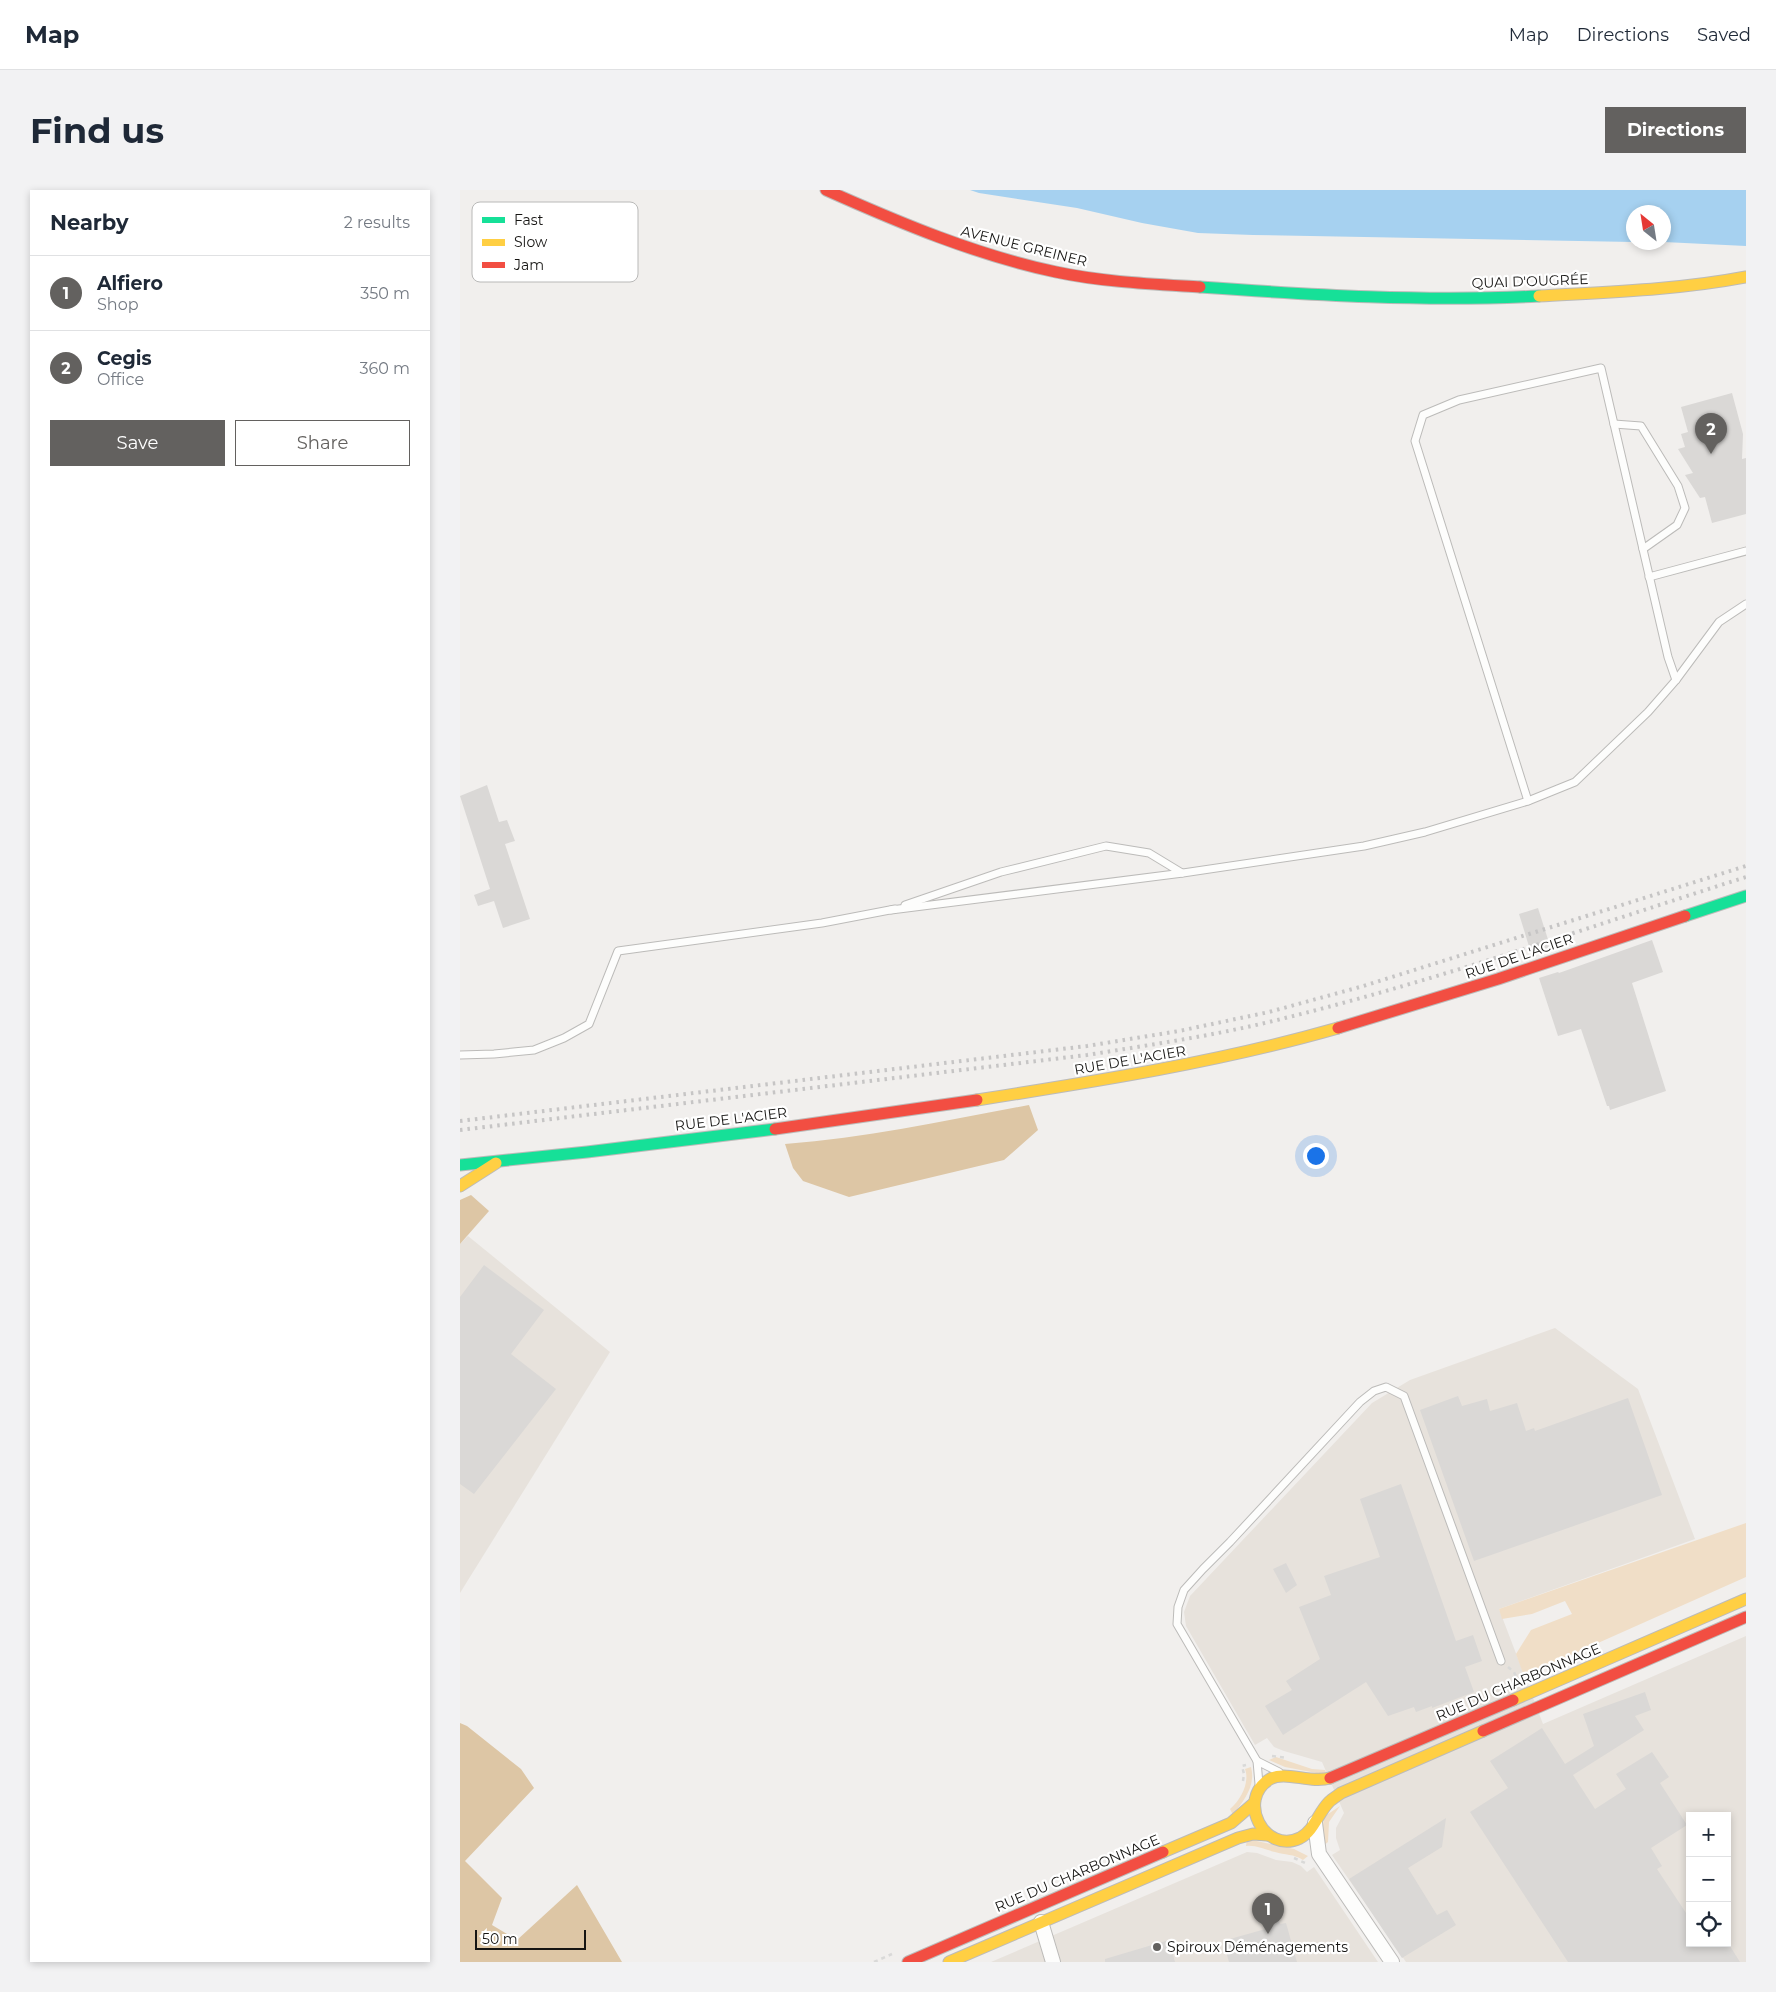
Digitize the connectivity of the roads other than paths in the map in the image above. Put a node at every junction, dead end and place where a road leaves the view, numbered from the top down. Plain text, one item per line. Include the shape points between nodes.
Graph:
1 (826, 190) edge
2 (1746, 277) edge
3 (1314, 295) joint
4 (1614, 424) junction
5 (1643, 549) junction
6 (1746, 551) edge
7 (1649, 577) junction
8 (1746, 604) edge
9 (1676, 680) junction
10 (1528, 801) junction
11 (1183, 873) junction
12 (1746, 896) edge
13 (891, 910) junction
14 (460, 1055) edge
15 (500, 1161) junction
16 (460, 1165) edge
17 (460, 1186) edge
18 (1746, 1599) edge
19 (1746, 1617) edge
20 (1502, 1661) road end
21 (1257, 1761) junction
22 (1287, 1776) junction
23 (1300, 1778) junction
24 (1259, 1789) junction
25 (1253, 1804) junction
26 (1316, 1821) junction
27 (1267, 1835) junction
28 (1292, 1840) junction
29 (1319, 1854) junction
30 (1041, 1922) junction
31 (908, 1962) edge
32 (949, 1962) edge
33 (1053, 1962) edge
34 (1392, 1962) edge

1 - 3 main road, AVENUE GREINER via 938,238 1056,272 1122,282
2 - 3 main road, QUAI D'OUGRÉE via 1678,287 1539,297 1445,299
4 - 5 lane
4 - 5 lane via 1641,426 1678,486 1685,508 1677,525
4 - 10 lane via 1601,368 1459,400 1423,415 1415,441
5 - 7 lane
6 - 7 lane
7 - 9 lane
8 - 9 lane via 1719,622
9 - 10 lane via 1648,712 1575,782
10 - 11 lane via 1425,832 1364,846
11 - 13 lane
11 - 13 lane via 1149,853 1106,846 1001,872
12 - 15 main road, RUE DE L'ACIER via 1415,1006 1332,1031 1184,1066 901,1112
13 - 14 lane via 822,923 618,951 589,1024 534,1050
15 - 16 main road, RUE DE L'ACIER
15 - 17 main road
18 - 23 main road, RUE DU CHARBONNAGE via 1334,1777 1314,1781
19 - 26 main road via 1341,1793 1329,1802
20 - 21 lane via 1404,1396 1386,1387 1374,1391 1203,1569 1184,1590 1178,1607 1177,1624
21 - 22 lane
21 - 24 lane
22 - 23 main road, RUE DU CHARBONNAGE
22 - 24 main road, RUE DU CHARBONNAGE via 1270,1780
23 - 26 main road via 1316,1795
24 - 25 main road, RUE DU CHARBONNAGE
25 - 27 main road via 1256,1822
25 - 31 main road, RUE DU CHARBONNAGE via 1231,1823
26 - 28 main road via 1305,1835
26 - 29 street
27 - 28 main road via 1276,1840
27 - 30 main road via 1238,1838
28 - 29 street
29 - 34 street
30 - 32 main road
30 - 33 street

